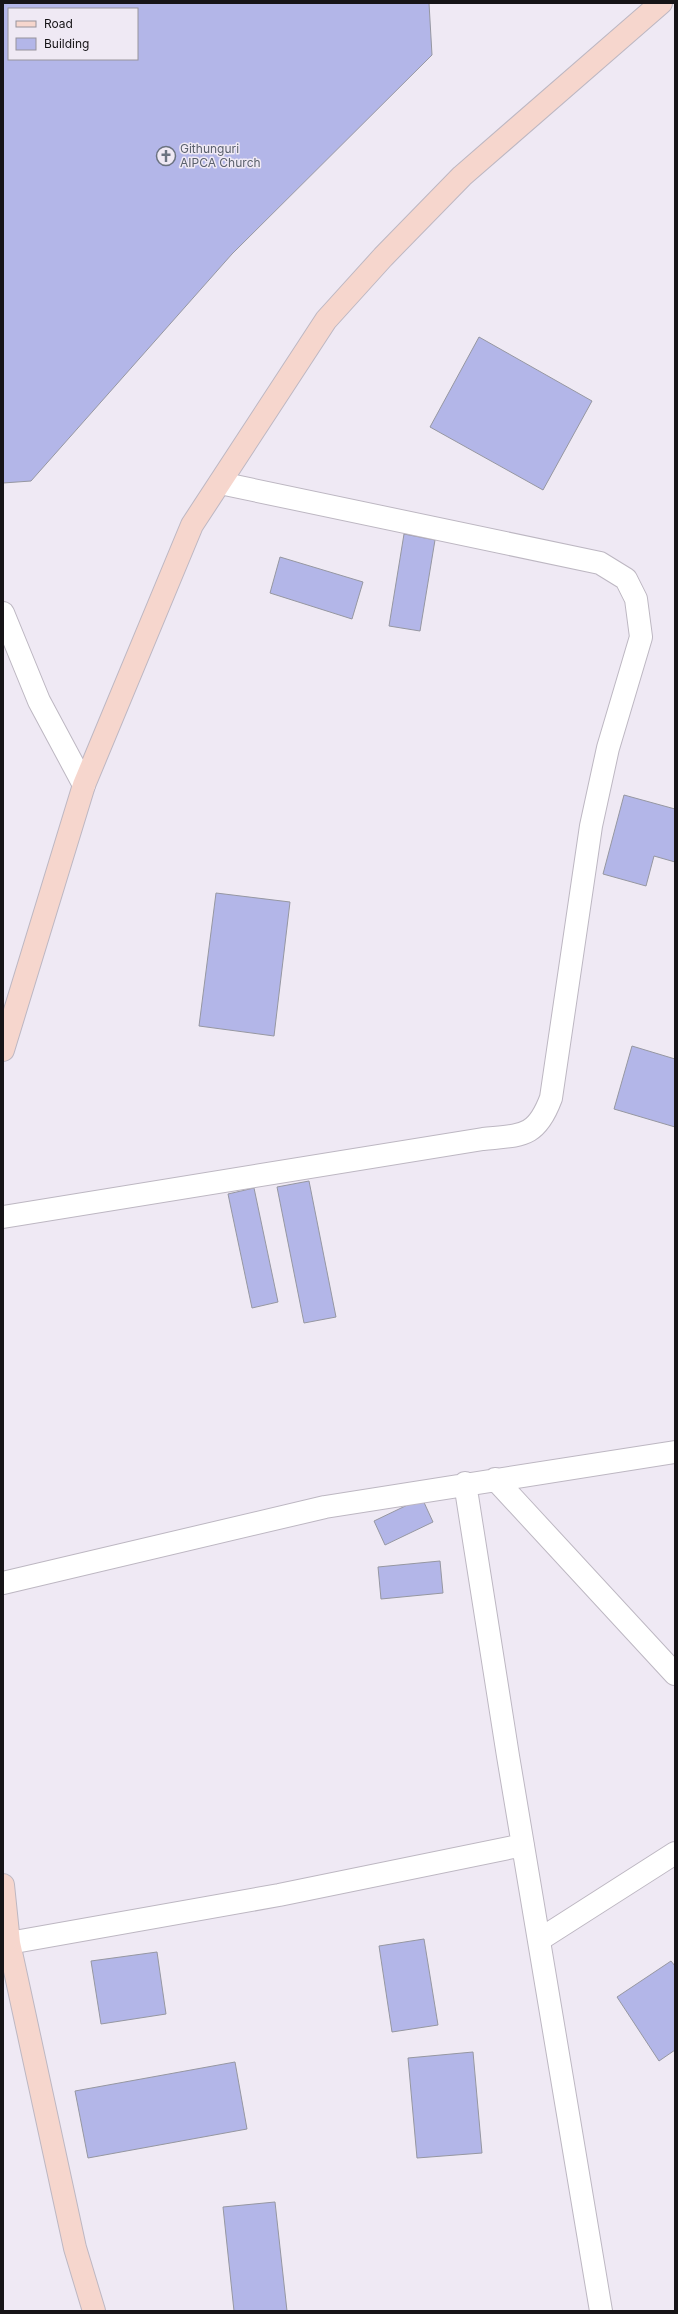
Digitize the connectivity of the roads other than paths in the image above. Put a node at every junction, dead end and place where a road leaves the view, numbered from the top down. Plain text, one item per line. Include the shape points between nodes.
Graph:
1 (661, 3) edge
2 (220, 483) junction
3 (3, 613) edge
4 (84, 785) junction
5 (3, 1050) edge
6 (3, 1217) edge
7 (675, 1452) edge
8 (496, 1480) junction
9 (465, 1484) junction
10 (3, 1583) edge
11 (675, 1674) edge
12 (523, 1845) junction
13 (675, 1853) edge
14 (3, 1885) edge
15 (539, 1940) junction
16 (9, 1943) junction
17 (94, 2311) edge
18 (601, 2311) edge

1 - 2 main road via 462,176 383,257 326,320
2 - 4 main road via 192,525
2 - 6 street via 600,563 626,579 636,599 642,637 608,748 591,826 551,1098 544,1117 536,1127 518,1135
3 - 4 street via 39,701
4 - 5 main road
7 - 8 street
8 - 9 street
8 - 11 street
9 - 10 street via 325,1507
9 - 12 street
12 - 15 street
12 - 16 street via 279,1895
13 - 15 street
14 - 16 main road
15 - 18 street
16 - 17 main road via 75,2248

